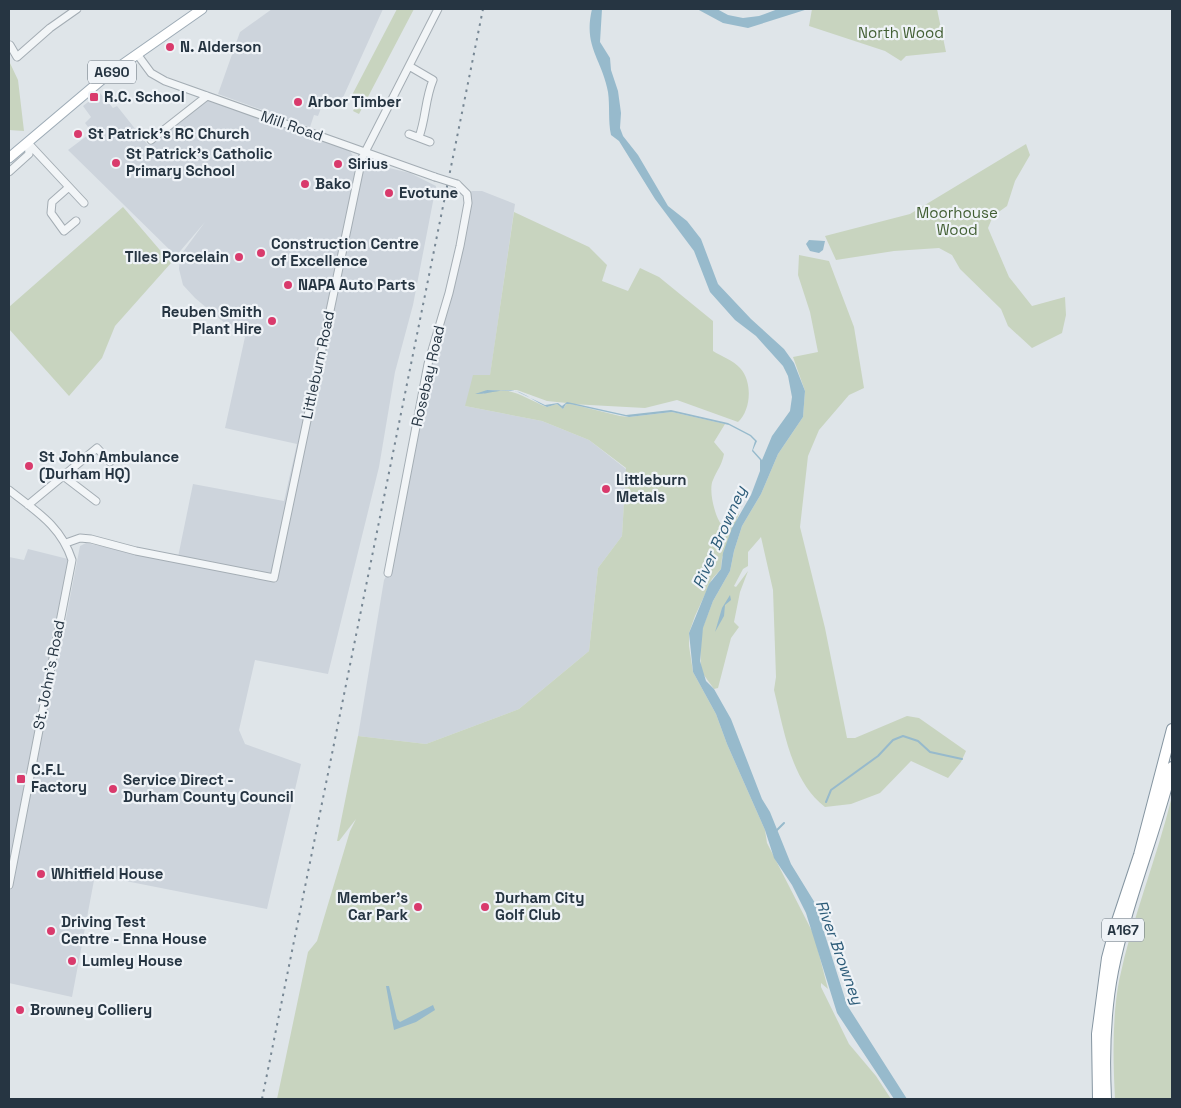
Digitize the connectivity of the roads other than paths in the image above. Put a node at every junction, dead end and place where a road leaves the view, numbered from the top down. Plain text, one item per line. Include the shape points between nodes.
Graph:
1 (77, 9) edge
2 (202, 9) edge
3 (438, 9) edge
4 (10, 45) dead end
5 (137, 54) junction
6 (409, 66) junction
7 (207, 96) junction
8 (409, 134) dead end
9 (419, 137) junction
10 (152, 140) dead end
11 (430, 142) dead end
12 (28, 143) junction
13 (364, 152) junction
14 (9, 158) edge
15 (9, 172) edge
16 (457, 184) joint
17 (70, 186) junction
18 (84, 203) dead end
19 (76, 221) dead end
20 (110, 462) dead end
21 (62, 475) junction
22 (9, 490) edge
23 (96, 501) dead end
24 (28, 505) junction
25 (66, 543) junction
26 (388, 573) dead end
27 (1172, 729) edge
28 (1172, 767) edge
29 (9, 885) edge
30 (1098, 1099) edge
31 (1106, 1099) edge

1 - 4 street via 17,57
2 - 5 main road, A690
3 - 6 street, Littleburn Road
5 - 7 street, Mill Road via 156,77
5 - 12 main road, A690 via 106,76
6 - 9 street via 433,80 425,101 426,120
6 - 13 street, Littleburn Road
7 - 10 street
7 - 13 street, Mill Road
8 - 9 street
9 - 11 street
12 - 14 main road, A690
12 - 15 street via 29,154
12 - 17 street
13 - 16 street, Mill Road, bridge
13 - 25 street, Littleburn Road via 274,578 91,539 80,538
16 - 26 street, Rosebay Road via 467,194 466,214 449,293 428,364
17 - 18 street
17 - 19 street via 52,202 51,213 64,231
20 - 21 street via 97,448
21 - 23 street
21 - 24 street
22 - 24 street, St. John's Road
24 - 25 street, St. John's Road via 58,531
25 - 29 street, St. John's Road via 72,560
27 - 30 highway, A167 via 1106,965 1097,1034
28 - 31 highway, A167 via 1113,972 1106,1025

